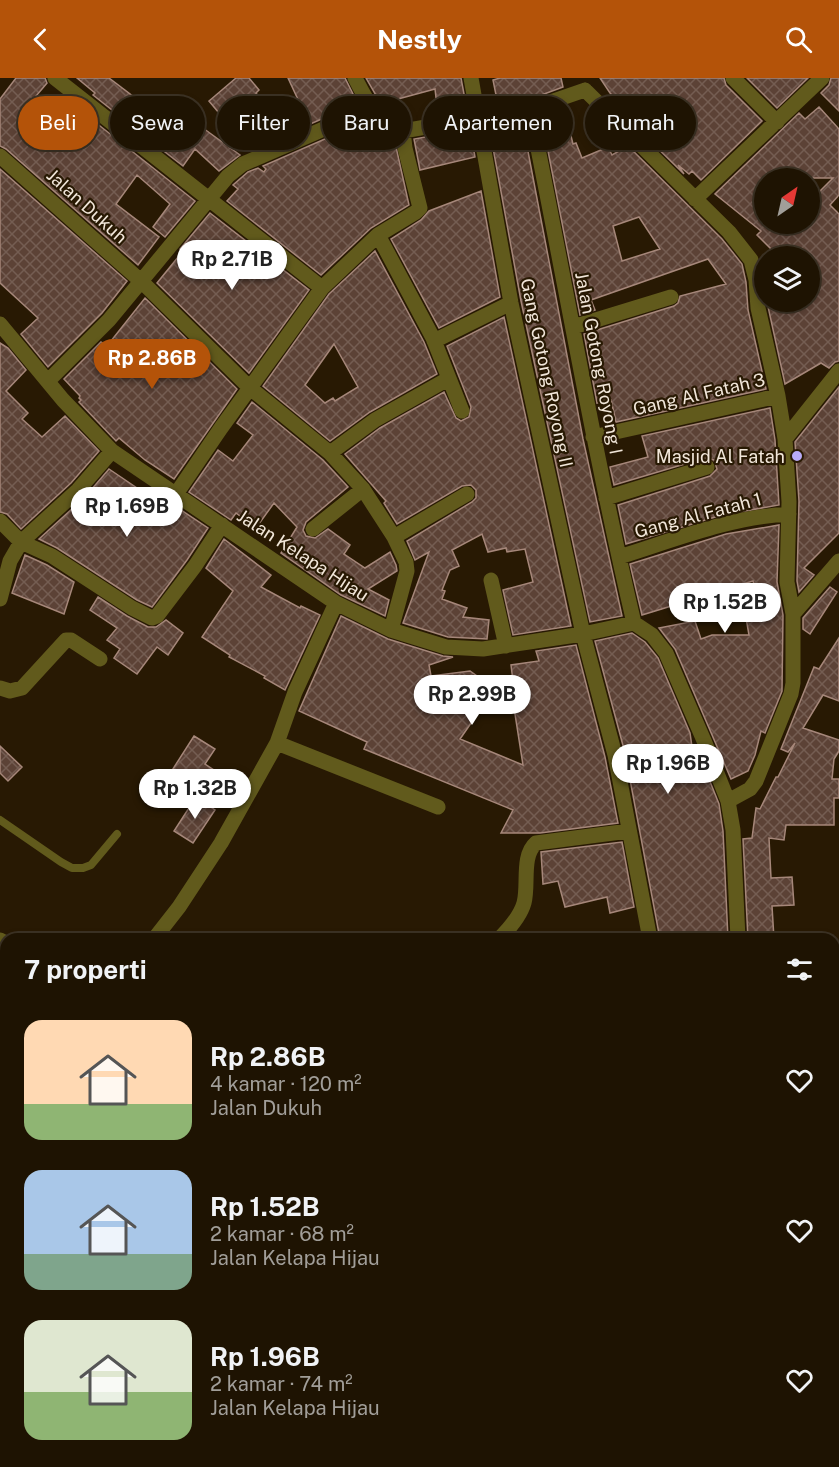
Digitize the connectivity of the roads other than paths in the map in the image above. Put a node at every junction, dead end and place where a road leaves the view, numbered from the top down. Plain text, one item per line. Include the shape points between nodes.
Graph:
1 (55, 78) edge
2 (355, 78) edge
3 (471, 78) edge
4 (733, 78) edge
5 (822, 78) edge
6 (585, 84) edge
7 (364, 96) edge
8 (475, 96) edge
9 (559, 96) edge
10 (777, 122) junction
11 (322, 130) edge
12 (406, 150) edge
13 (485, 150) edge
14 (538, 150) edge
15 (0, 156) edge
16 (695, 199) junction
17 (208, 200) junction
18 (378, 235) junction
19 (142, 282) junction
20 (322, 288) junction
21 (671, 297) dead end
22 (511, 303) junction
23 (0, 324) edge
24 (573, 327) junction
25 (434, 341) junction
26 (839, 371) edge
27 (448, 379) junction
28 (48, 381) junction
29 (249, 387) junction
30 (778, 396) junction
31 (462, 411) dead end
32 (593, 437) junction
33 (785, 439) junction
34 (112, 452) junction
35 (330, 453) junction
36 (706, 467) dead end
37 (363, 489) junction
38 (176, 494) junction
39 (467, 494) dead end
40 (606, 498) junction
41 (789, 514) junction
42 (0, 521) edge
43 (222, 525) junction
44 (313, 529) dead end
45 (394, 537) junction
46 (21, 542) junction
47 (619, 557) junction
48 (839, 561) edge
49 (491, 580) dead end
50 (0, 599) edge
51 (336, 603) junction
52 (793, 614) junction
53 (634, 623) junction
54 (391, 630) junction
55 (583, 634) junction
56 (506, 646) junction
57 (100, 659) dead end
58 (0, 688) edge
59 (277, 743) junction
60 (728, 801) junction
61 (438, 807) dead end
62 (0, 820) edge
63 (630, 831) junction
64 (117, 834) dead end
65 (159, 933) edge
66 (504, 933) edge
67 (649, 933) edge
68 (738, 933) edge

1 - 17 street
2 - 7 street
3 - 8 street, Gang Gotong Royong II
4 - 10 street
5 - 10 street
6 - 9 street
6 - 16 street
10 - 16 street
11 - 17 street via 243,164
12 - 18 street via 420,208
13 - 22 street, Gang Gotong Royong II
14 - 24 street, Jalan Gotong Royong I
15 - 19 street, Jalan Dukuh
16 - 30 street via 751,260
17 - 19 street
17 - 20 street
18 - 20 street
18 - 25 street
19 - 28 street
19 - 29 street, Jalan Dukuh
20 - 29 street
21 - 24 street
22 - 25 street
22 - 55 street, Gang Gotong Royong II
23 - 28 street, Jalan Kelapa Hijau
24 - 32 street, Jalan Gotong Royong I
25 - 27 street
26 - 33 street
27 - 31 street
27 - 35 street via 375,420
28 - 34 street, Jalan Kelapa Hijau
29 - 35 street, Jalan Dukuh
29 - 38 street
30 - 32 street, Gang Al Fatah 3
30 - 33 street
32 - 40 street, Jalan Gotong Royong I
33 - 41 street
34 - 38 street, Jalan Kelapa Hijau
34 - 46 street via 78,490
35 - 37 street, Jalan Dukuh
36 - 40 street
37 - 44 street
37 - 45 street, Jalan Dukuh
38 - 43 street, Jalan Kelapa Hijau
39 - 45 street
40 - 47 street, Jalan Gotong Royong I
41 - 47 street, Gang Al Fatah 1 via 725,525
41 - 52 street via 787,582
42 - 46 street
43 - 46 street via 154,618 141,614 52,556
43 - 51 street, Jalan Kelapa Hijau
45 - 54 street, Jalan Dukuh via 407,572
46 - 50 street via 10,561
47 - 53 street, Jalan Gotong Royong I
48 - 52 street
49 - 56 street
51 - 54 street, Jalan Kelapa Hijau
51 - 59 street via 295,692
52 - 60 street via 793,683 786,710 756,782
53 - 55 street, Jalan Kelapa Hijau
53 - 60 street via 652,635 666,653
54 - 56 street, Jalan Kelapa Hijau via 446,647
55 - 56 street, Jalan Kelapa Hijau
55 - 63 street, Gang Gotong Royong II via 615,755
57 - 58 street via 66,640 22,688
59 - 61 street
59 - 65 street via 221,843
60 - 68 street
62 - 64 lane via 72,868 91,865
63 - 66 street via 536,843 531,847 524,903
63 - 67 street, Gang Gotong Royong II

